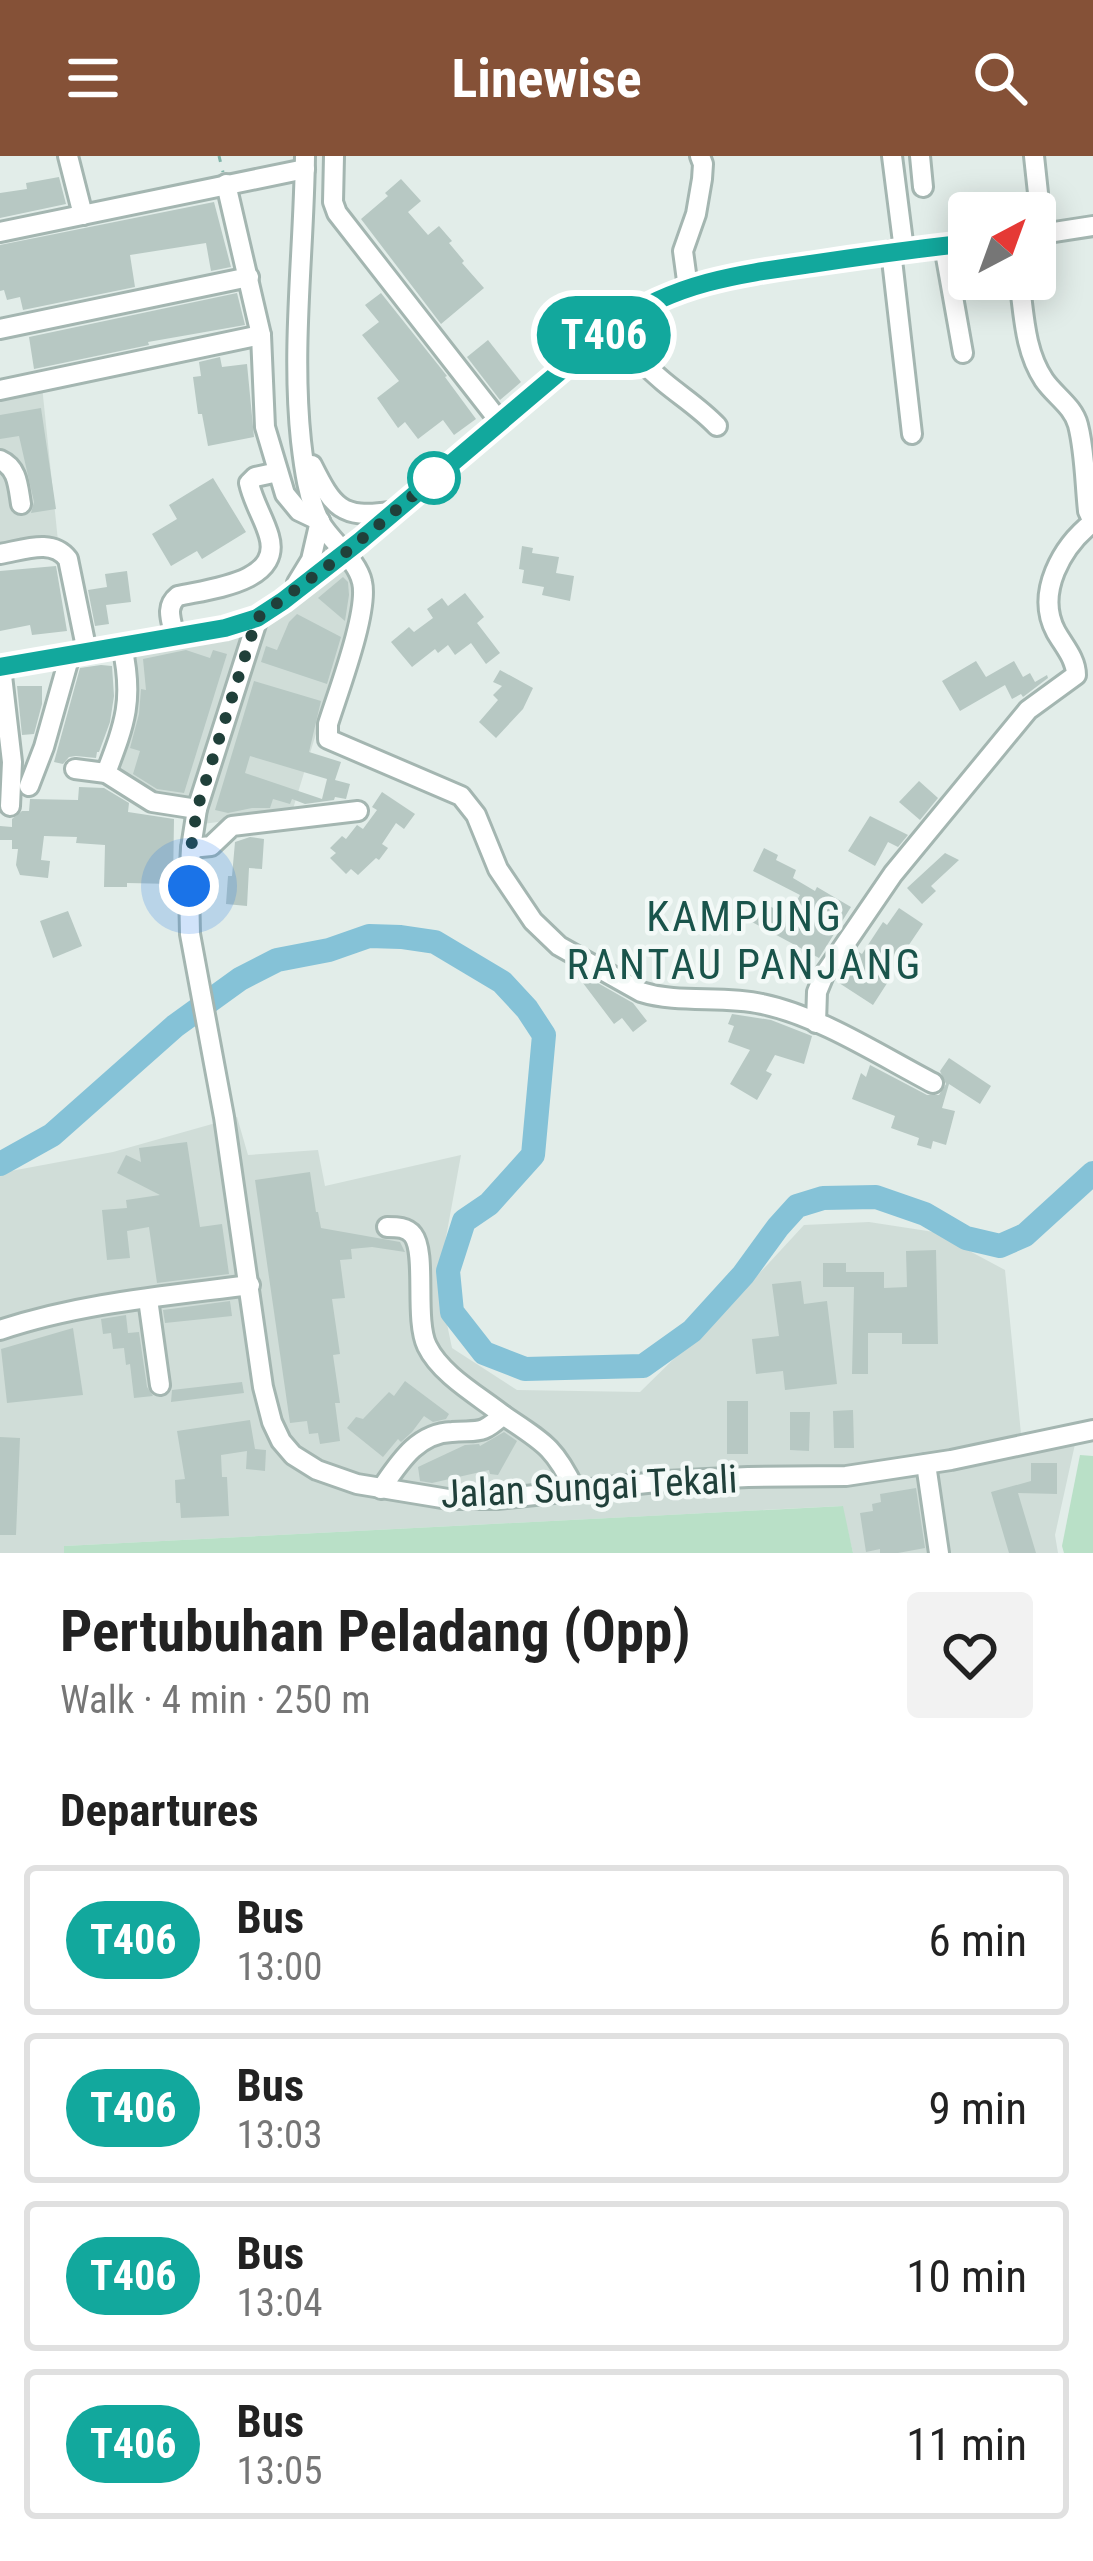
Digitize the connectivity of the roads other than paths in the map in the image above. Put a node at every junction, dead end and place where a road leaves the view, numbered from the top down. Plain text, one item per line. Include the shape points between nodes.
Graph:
1 (68, 156) edge
2 (334, 156) edge
3 (892, 156) edge
4 (920, 156) edge
5 (1034, 156) edge
6 (706, 159) edge
7 (305, 163) edge
8 (267, 166) edge
9 (226, 184) junction
10 (923, 187) dead end
11 (1038, 192) edge
12 (83, 214) junction
13 (1093, 226) edge
14 (0, 232) edge
15 (1056, 232) edge
16 (944, 246) junction
17 (948, 246) edge
18 (898, 250) junction
19 (249, 277) junction
20 (688, 288) junction
21 (1022, 300) edge
22 (0, 329) edge
23 (261, 335) junction
24 (602, 336) junction
25 (964, 353) dead end
26 (0, 390) edge
27 (500, 422) junction
28 (717, 426) dead end
29 (913, 434) dead end
30 (302, 444) junction
31 (0, 460) edge
32 (278, 472) junction
33 (21, 504) dead end
34 (393, 512) junction
35 (320, 520) junction
36 (1093, 522) edge
37 (0, 554) edge
38 (344, 554) junction
39 (257, 618) junction
40 (175, 637) junction
41 (122, 646) junction
42 (79, 654) junction
43 (1, 667) edge
44 (75, 769) dead end
45 (106, 773) junction
46 (29, 786) dead end
47 (10, 806) dead end
48 (197, 809) junction
49 (358, 811) dead end
50 (191, 848) junction
51 (816, 1023) junction
52 (933, 1083) dead end
53 (388, 1227) dead end
54 (250, 1285) junction
55 (148, 1299) junction
56 (0, 1330) edge
57 (160, 1385) dead end
58 (503, 1415) junction
59 (1093, 1430) edge
60 (926, 1464) junction
61 (381, 1489) junction
62 (575, 1490) junction
63 (939, 1553) edge

1 - 12 street
2 - 27 street via 337,214
3 - 18 street
4 - 10 street
5 - 11 street
6 - 20 street via 683,250
7 - 8 street
7 - 30 street
8 - 9 street
9 - 12 street
9 - 19 street
12 - 14 street
13 - 15 street
16 - 17 street
16 - 18 street
16 - 25 street
18 - 20 street
18 - 29 street
19 - 22 street
19 - 23 street
20 - 24 street via 641,307
21 - 36 street via 1034,363 1078,422
23 - 26 street
23 - 32 street via 265,427
24 - 27 street
24 - 28 street via 634,352
27 - 34 street
30 - 34 street via 336,505 350,514
30 - 35 street
31 - 33 street via 15,472
32 - 35 street via 291,504
32 - 40 street via 249,483 271,539 267,562 239,582 178,596 169,609
34 - 38 street
35 - 38 street
35 - 39 street via 298,583
36 - 51 street via 1060,559 1050,591 1052,622 1077,672 1028,710 893,874 824,975
37 - 42 street via 63,551
38 - 39 street
38 - 51 street via 359,572 363,602 328,724 330,742 461,796 498,869 559,946 641,992 738,999
39 - 40 street
39 - 48 street
40 - 41 street
41 - 42 street
41 - 45 street via 130,698
42 - 43 street
42 - 46 street
43 - 47 street
44 - 45 street
45 - 48 street via 143,799
48 - 50 street
49 - 50 street via 232,826 212,846
50 - 54 street, Jalan Sungai Tekali via 190,934
51 - 52 street
53 - 58 street via 409,1231 417,1245 426,1346
54 - 55 street
54 - 61 street, Jalan Sungai Tekali via 263,1387 281,1441 317,1471
55 - 56 street
55 - 57 street
58 - 61 street via 487,1430 430,1437 409,1450
58 - 62 street via 544,1442
59 - 60 street, Jalan Sungai Tekali
60 - 62 street, Jalan Sungai Tekali via 846,1476
60 - 63 street
61 - 62 street, Jalan Sungai Tekali via 448,1499

